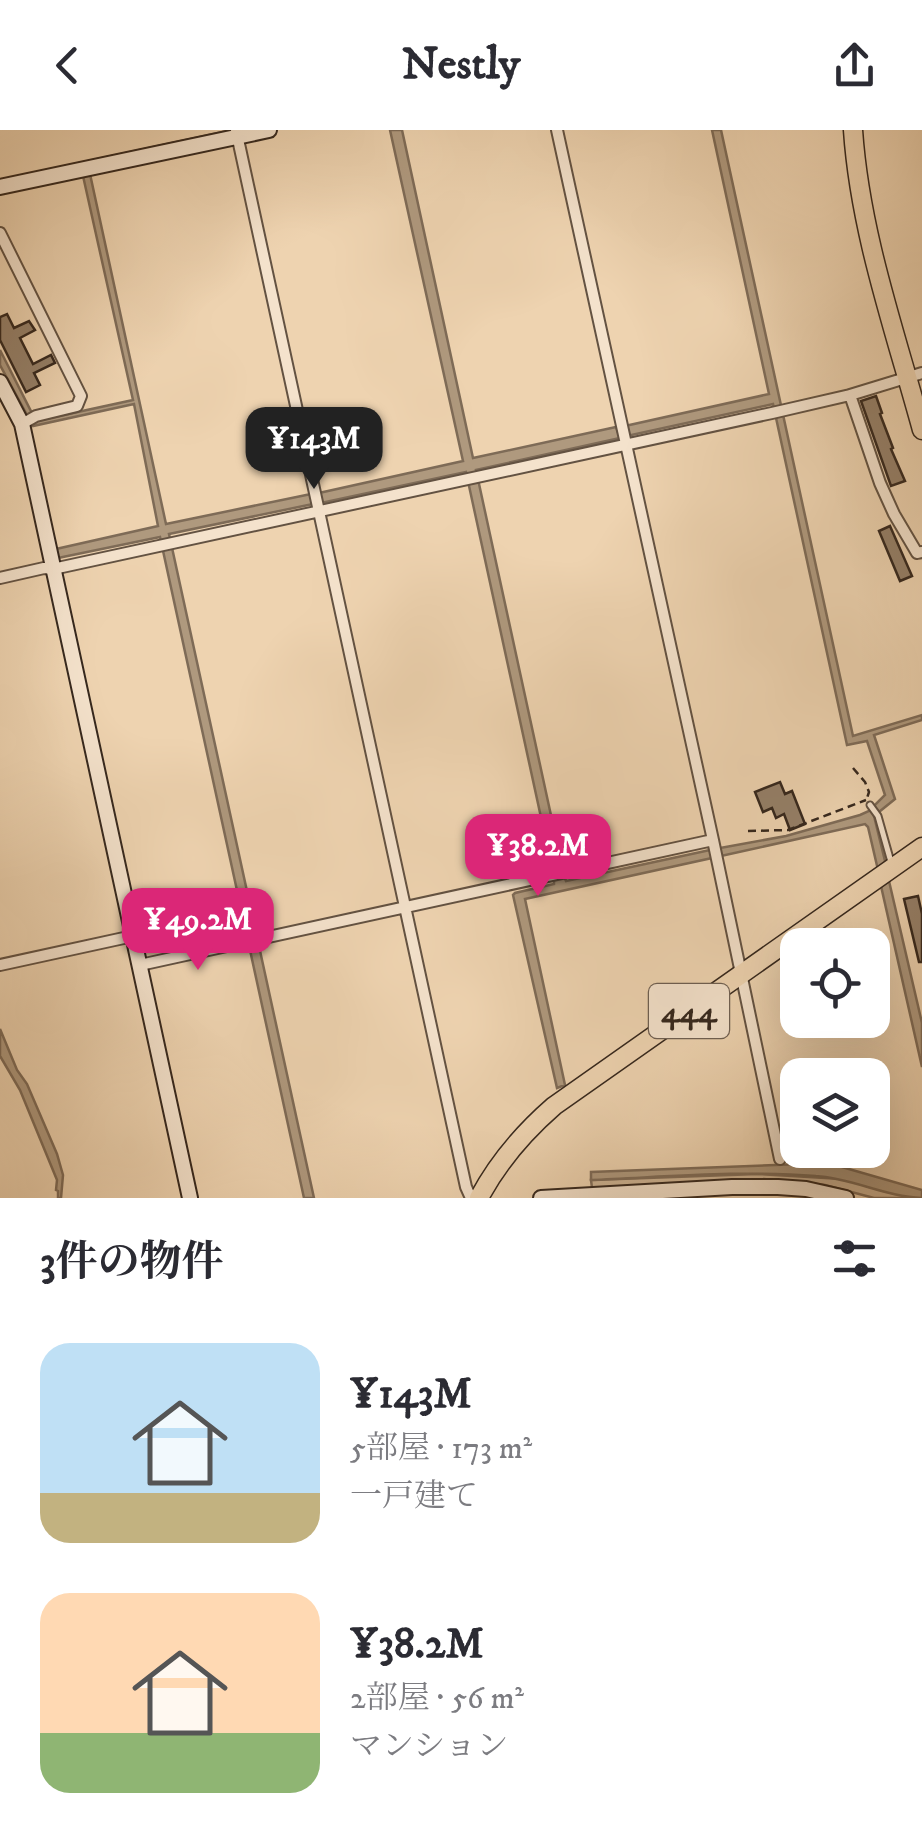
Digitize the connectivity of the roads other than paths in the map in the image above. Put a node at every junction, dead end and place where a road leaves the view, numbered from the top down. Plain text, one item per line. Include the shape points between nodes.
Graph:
1 (269, 130) edge
2 (557, 130) edge
3 (854, 130) edge
4 (237, 133) edge
5 (0, 187) edge
6 (0, 233) edge
7 (915, 375) edge
8 (0, 382) edge
9 (850, 395) junction
10 (29, 420) junction
11 (922, 430) edge
12 (625, 446) junction
13 (319, 511) junction
14 (922, 552) edge
15 (53, 568) junction
16 (0, 578) edge
17 (868, 802) road end
18 (713, 840) junction
19 (922, 847) edge
20 (894, 867) junction
21 (406, 906) junction
22 (133, 936) junction
23 (140, 964) junction
24 (0, 965) edge
25 (742, 974) junction
26 (780, 1159) dead end
27 (616, 1196) edge
28 (190, 1198) edge
29 (475, 1198) edge
30 (541, 1198) edge
31 (846, 1198) edge

1 - 4 street
2 - 12 street
3 - 7 highway via 871,248
4 - 5 street
4 - 13 street
6 - 10 street via 81,396 76,406
7 - 9 street
7 - 11 highway
8 - 10 street
9 - 12 street
9 - 14 street via 894,514 917,554
10 - 15 street
12 - 13 street
12 - 18 street
13 - 15 street
13 - 21 street
15 - 16 street
15 - 22 street
17 - 20 lane
18 - 21 street
18 - 25 street
19 - 20 highway, 444
20 - 25 highway, 444
21 - 23 street
21 - 29 street via 466,1187
22 - 23 street
22 - 24 street
23 - 28 street
25 - 26 street
25 - 29 highway, 444 via 542,1116
27 - 30 street
27 - 31 street via 778,1187

